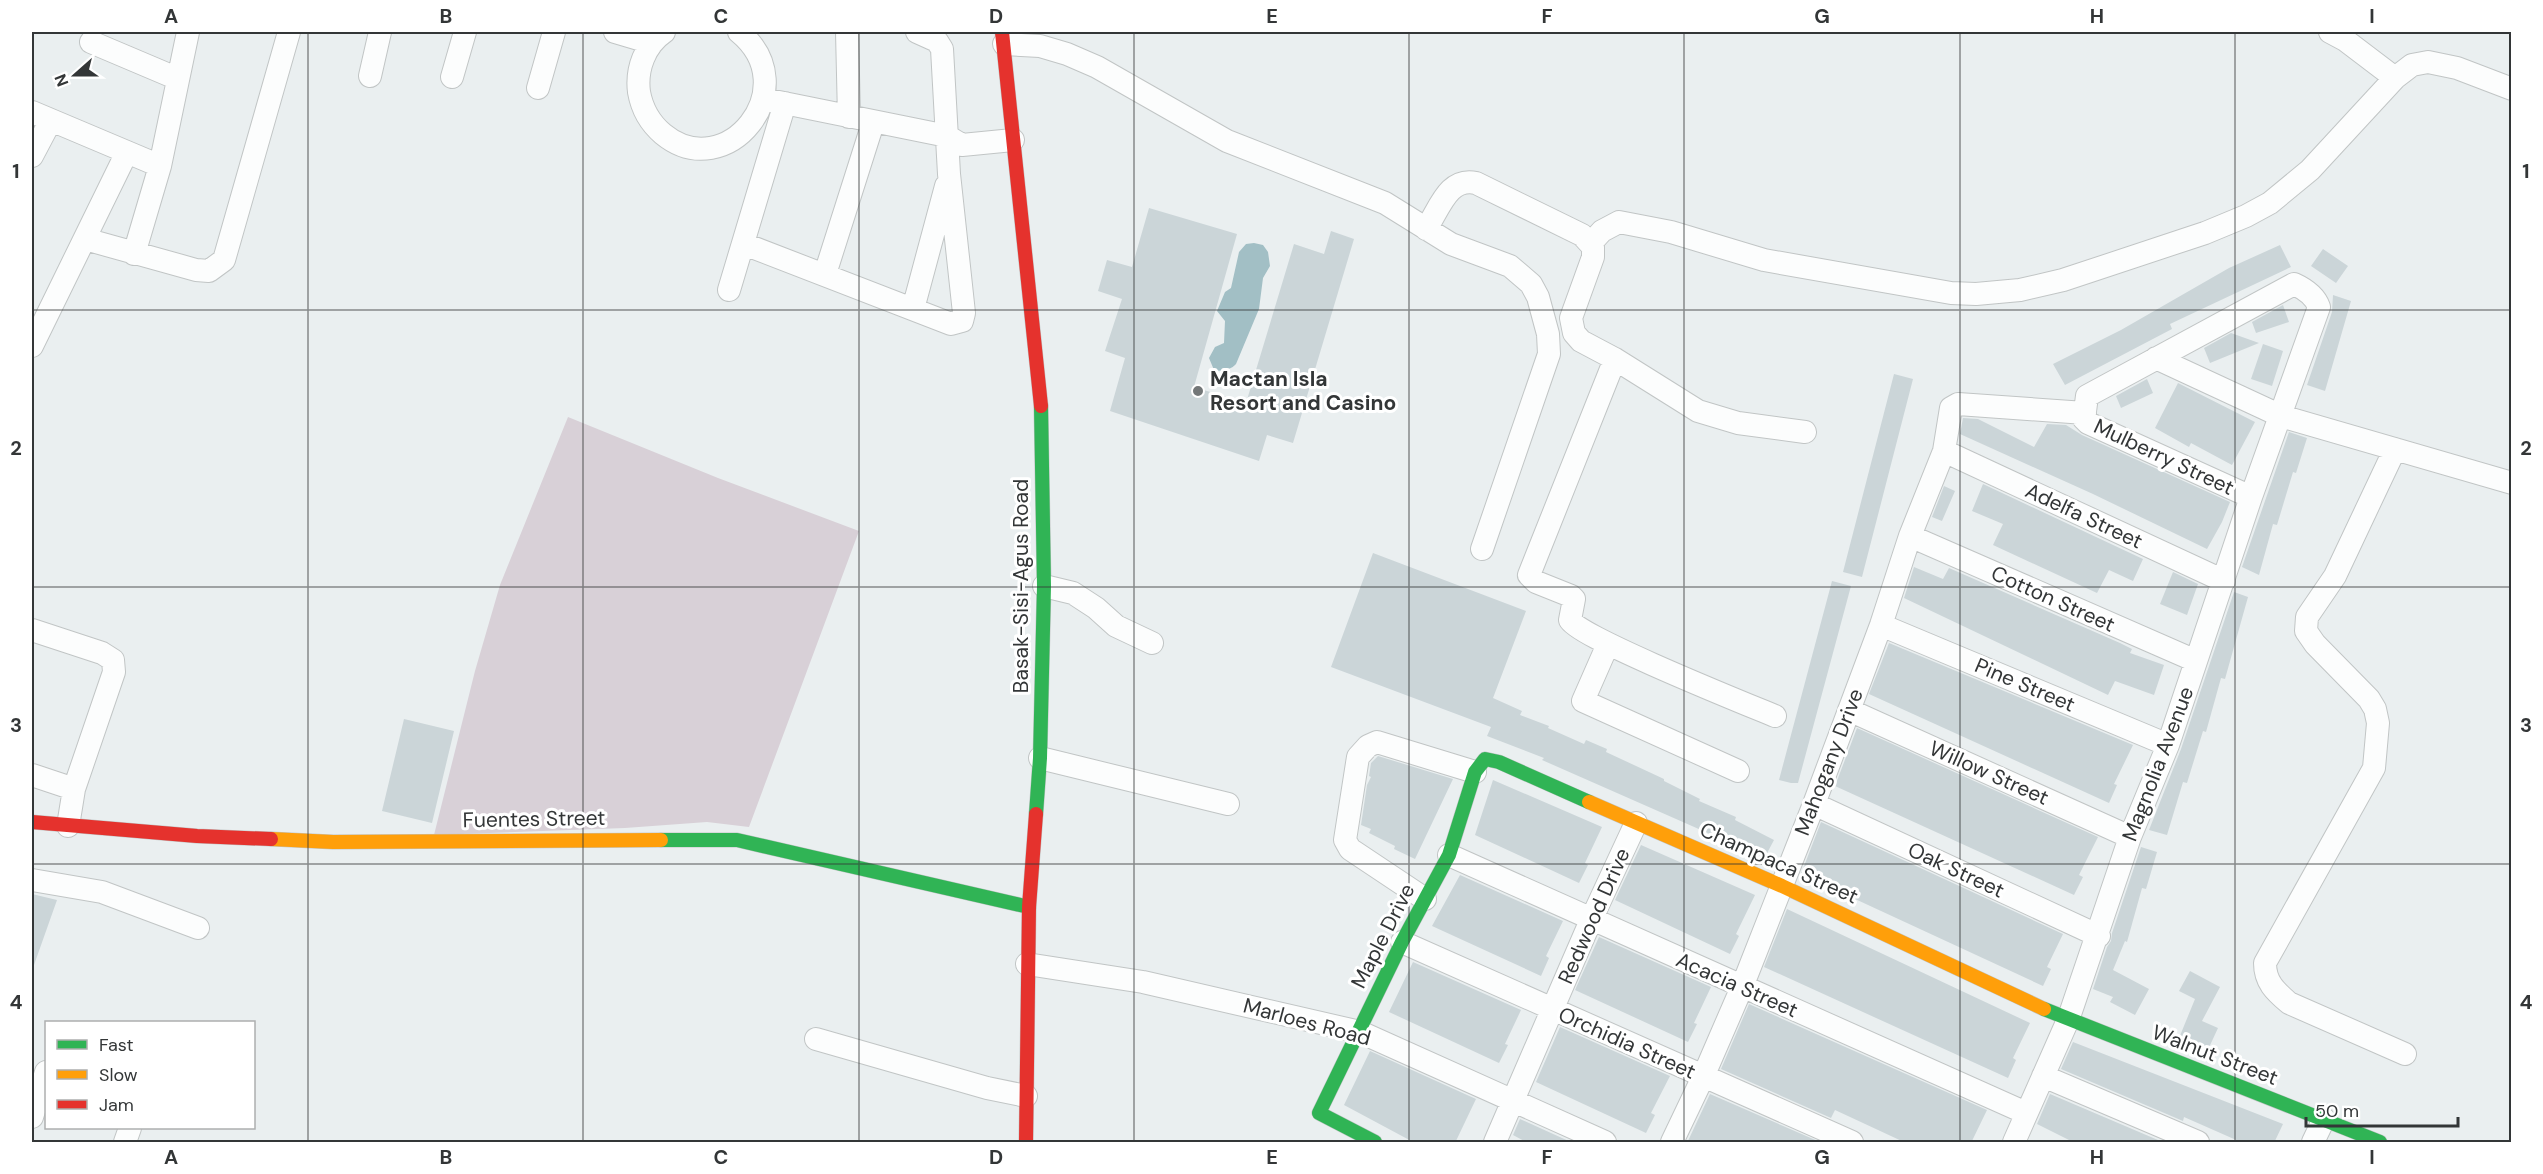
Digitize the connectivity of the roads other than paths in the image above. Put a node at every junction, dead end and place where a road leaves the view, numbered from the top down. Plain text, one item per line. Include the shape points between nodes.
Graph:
1 (188, 32) edge
2 (289, 32) edge
3 (380, 32) edge
4 (465, 32) edge
5 (555, 32) edge
6 (615, 32) edge
7 (847, 32) edge
8 (917, 32) edge
9 (2330, 32) edge
10 (746, 34) edge
11 (658, 37) edge
12 (1003, 38) edge
13 (91, 42) dead end
14 (370, 76) dead end
15 (176, 78) junction
16 (452, 78) dead end
17 (2395, 78) junction
18 (538, 88) dead end
19 (2511, 89) edge
20 (774, 101) junction
21 (41, 116) edge
22 (849, 117) junction
23 (873, 123) junction
24 (1012, 132) junction
25 (947, 136) junction
26 (127, 152) junction
27 (32, 156) edge
28 (160, 166) junction
29 (949, 174) junction
30 (1426, 229) junction
31 (86, 239) junction
32 (1591, 243) junction
33 (744, 244) junction
34 (134, 254) junction
35 (825, 274) junction
36 (729, 290) dead end
37 (913, 309) junction
38 (32, 346) edge
39 (2156, 358) junction
40 (1615, 359) junction
41 (2085, 413) junction
42 (2281, 416) junction
43 (1805, 432) dead end
44 (2395, 449) junction
45 (1944, 451) junction
46 (2511, 483) edge
47 (2251, 497) junction
48 (1910, 536) junction
49 (1482, 549) dead end
50 (2224, 581) junction
51 (1044, 586) junction
52 (1881, 625) junction
53 (32, 630) edge
54 (1152, 643) dead end
55 (1608, 644) junction
56 (2196, 662) junction
57 (1849, 710) junction
58 (1775, 716) dead end
59 (2168, 745) junction
60 (1040, 758) junction
61 (1738, 771) dead end
62 (1475, 772) junction
63 (32, 775) edge
64 (74, 789) junction
65 (1228, 804) dead end
66 (1814, 804) junction
67 (1636, 823) junction
68 (32, 825) edge
69 (68, 826) junction
70 (2130, 837) junction
71 (1449, 855) junction
72 (32, 880) edge
73 (1782, 886) junction
74 (1425, 899) junction
75 (1029, 908) junction
76 (1592, 920) junction
77 (198, 928) dead end
78 (2099, 936) junction
79 (1402, 942) junction
80 (1027, 964) junction
81 (1742, 987) junction
82 (1553, 1010) junction
83 (2068, 1020) junction
84 (1360, 1032) junction
85 (816, 1039) dead end
86 (2405, 1054) dead end
87 (45, 1075) edge
88 (2043, 1076) junction
89 (1703, 1077) junction
90 (1026, 1096) junction
91 (1514, 1102) junction
92 (2026, 1113) junction
93 (32, 1117) edge
94 (2324, 1119) junction
95 (2020, 1141) edge
96 (1026, 1143) edge
97 (1375, 1143) edge
98 (1495, 1143) edge
99 (1605, 1143) edge
100 (1672, 1143) edge
101 (1852, 1143) edge
102 (2198, 1143) edge
103 (2313, 1143) edge
104 (2380, 1143) edge

1 - 15 street
2 - 34 street via 224,260 209,271
3 - 14 street
4 - 16 street
5 - 18 street
6 - 11 street
7 - 22 street
8 - 25 street via 942,49
9 - 17 street
10 - 20 street via 757,52
11 - 20 street via 639,70 640,101 655,127 680,144 710,147 738,136
12 - 24 street, Basak-Sisi-Agus Road
12 - 30 street via 1067,54 1097,67 1227,141 1385,203
13 - 15 street
15 - 28 street
17 - 19 street via 2412,64 2428,62 2457,68
17 - 32 street via 2310,170 2270,203 2205,232 2063,280 2020,290 1951,293 1764,260 1671,232 1619,222
20 - 22 street
20 - 33 street
21 - 26 street
21 - 27 street
22 - 23 street
23 - 25 street
23 - 35 street
24 - 25 street via 962,145
24 - 51 street, Basak-Sisi-Agus Road via 1041,409
25 - 29 street
26 - 28 street
26 - 31 street
28 - 34 street
29 - 37 street
29 - 37 street via 962,321 951,324
30 - 32 street via 1454,185 1464,181 1542,215
30 - 49 street via 1451,244 1510,266 1531,284 1548,334 1549,354
31 - 34 street
31 - 38 street
32 - 40 street via 1593,257 1571,318 1574,333 1581,341
33 - 35 street
33 - 36 street
35 - 37 street
39 - 41 street via 2087,396
39 - 42 street
39 - 42 street, Magnolia Avenue via 2294,284 2305,289 2317,300 2319,308
40 - 43 street via 1698,411 1738,423
40 - 55 street via 1529,575 1536,582 1571,596 1575,602 1571,623
41 - 45 street, Mahogany Drive via 1958,404 1951,408
41 - 47 street, Mulberry Street via 2088,423
42 - 44 street
42 - 47 street, Magnolia Avenue
44 - 46 street
44 - 86 street via 2335,576 2307,617 2306,631 2375,709 2378,723 2374,768 2265,963 2265,975 2273,990 2289,1003
45 - 48 street, Mahogany Drive
45 - 50 street, Adelfa Street
47 - 50 street, Magnolia Avenue
48 - 52 street, Mahogany Drive
48 - 56 street, Cotton Street
50 - 56 street, Magnolia Avenue
51 - 54 street via 1072,593 1116,626
51 - 60 street, Basak-Sisi-Agus Road
52 - 57 street, Mahogany Drive
52 - 59 street, Pine Street
53 - 64 street via 113,660 114,672
55 - 58 street
55 - 61 street via 1583,701
56 - 59 street, Magnolia Avenue
57 - 66 street, Mahogany Drive
57 - 70 street, Willow Street
59 - 70 street, Magnolia Avenue
60 - 65 street
60 - 75 street, Basak-Sisi-Agus Road
62 - 67 street, Champaca Street via 1485,759 1499,762
62 - 71 street, Maple Drive
62 - 74 street via 1377,742 1358,757 1345,840 1350,849
63 - 64 street
64 - 69 street
66 - 73 street, Mahogany Drive
66 - 78 street, Oak Street
67 - 73 street, Champaca Street
67 - 76 street, Redwood Drive
68 - 69 street, Fuentes Street
69 - 75 street, Fuentes Street via 333,842 737,840
70 - 78 street, Magnolia Avenue
71 - 74 street, Maple Drive
71 - 76 street, Acacia Street
72 - 77 street via 102,892
73 - 81 street, Mahogany Drive
73 - 83 street, Champaca Street
74 - 79 street, Maple Drive
75 - 80 street, Basak-Sisi-Agus Road
76 - 81 street, Acacia Street
76 - 82 street, Redwood Drive
78 - 83 street, Magnolia Avenue
79 - 82 street, Orchidia Street
79 - 84 street, Maple Drive
80 - 84 street, Marloes Road via 1143,982
80 - 90 street, Basak-Sisi-Agus Road
81 - 89 street, Mahogany Drive
81 - 92 street, Acacia Street
82 - 89 street, Orchidia Street
82 - 91 street, Redwood Drive
83 - 88 street, Magnolia Avenue
83 - 94 street, Walnut Street
84 - 91 street, Marloes Road
84 - 97 street, Maple Drive via 1319,1113
85 - 90 street via 987,1089
87 - 93 street
88 - 92 street, Magnolia Avenue
88 - 102 street
89 - 100 street, Mahogany Drive
89 - 101 street, Orchidia Street
90 - 96 street, Basak-Sisi-Agus Road
91 - 98 street, Redwood Drive
91 - 99 street, Marloes Road
92 - 95 street, Magnolia Avenue
94 - 103 street
94 - 104 street, Walnut Street

